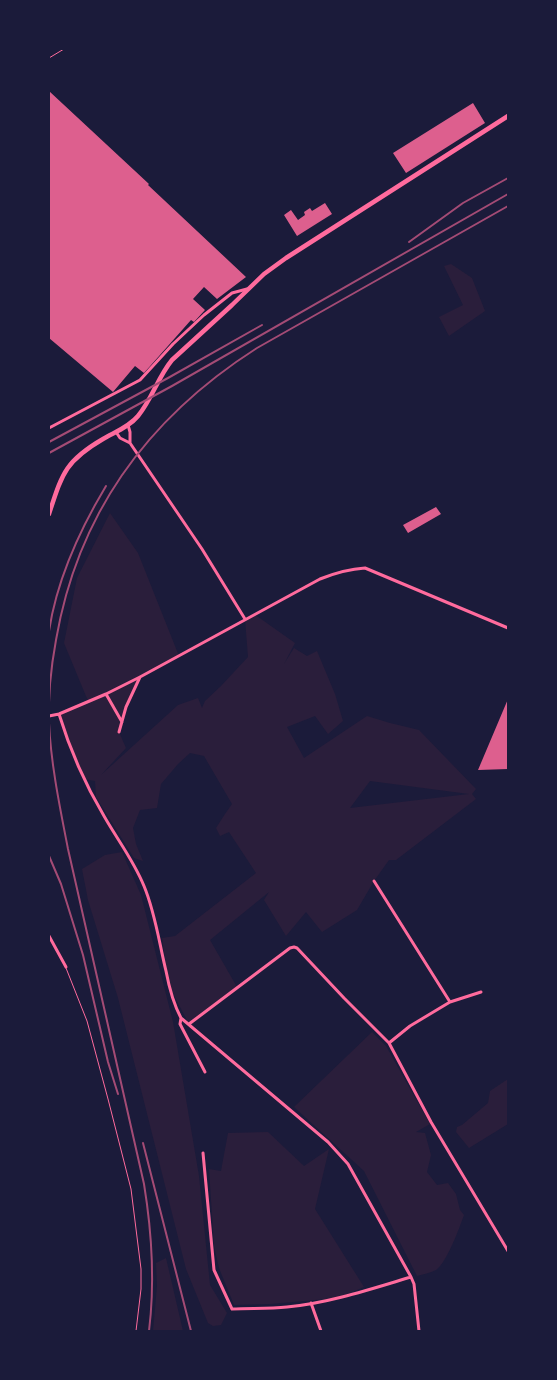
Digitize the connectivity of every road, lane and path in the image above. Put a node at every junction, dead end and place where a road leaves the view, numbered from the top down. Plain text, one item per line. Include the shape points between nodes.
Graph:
1 (64, 49) edge
2 (49, 58) edge
3 (508, 116) edge
4 (248, 289) junction
5 (128, 425) junction
6 (49, 428) edge
7 (116, 432) junction
8 (130, 442) junction
9 (49, 513) edge
10 (245, 619) junction
11 (508, 628) edge
12 (140, 677) junction
13 (106, 694) junction
14 (59, 714) junction
15 (49, 716) edge
16 (122, 722) junction
17 (119, 732) dead end
18 (374, 881) dead end
19 (49, 936) edge
20 (66, 967) joint
21 (480, 992) dead end
22 (450, 1002) junction
23 (181, 1018) junction
24 (188, 1024) junction
25 (389, 1043) junction
26 (205, 1072) dead end
27 (203, 1152) dead end
28 (508, 1251) edge
29 (412, 1277) junction
30 (311, 1303) junction
31 (136, 1331) edge
32 (321, 1331) edge
33 (419, 1331) edge

1 - 2 path
3 - 4 main road via 345,220 264,274
4 - 5 main road via 172,360 138,415
4 - 6 street via 232,293 204,315 140,380
5 - 7 main road
5 - 8 street
7 - 8 street via 120,438
7 - 9 main road via 73,460 58,484
8 - 10 street
10 - 11 street via 320,579 337,572 365,568
10 - 12 street
12 - 13 street
12 - 16 street
13 - 14 street
13 - 16 street
14 - 15 street
14 - 23 street via 82,777 144,885 170,990
16 - 17 street
18 - 22 street
19 - 20 street
20 - 31 lane via 87,1021 131,1190 141,1268
21 - 22 street
22 - 25 street
23 - 24 street
23 - 26 street via 180,1024
24 - 25 street via 294,946
24 - 29 street via 339,1152
25 - 28 street via 431,1122
27 - 30 street via 214,1270 232,1309
29 - 30 street
29 - 33 street
30 - 32 street

